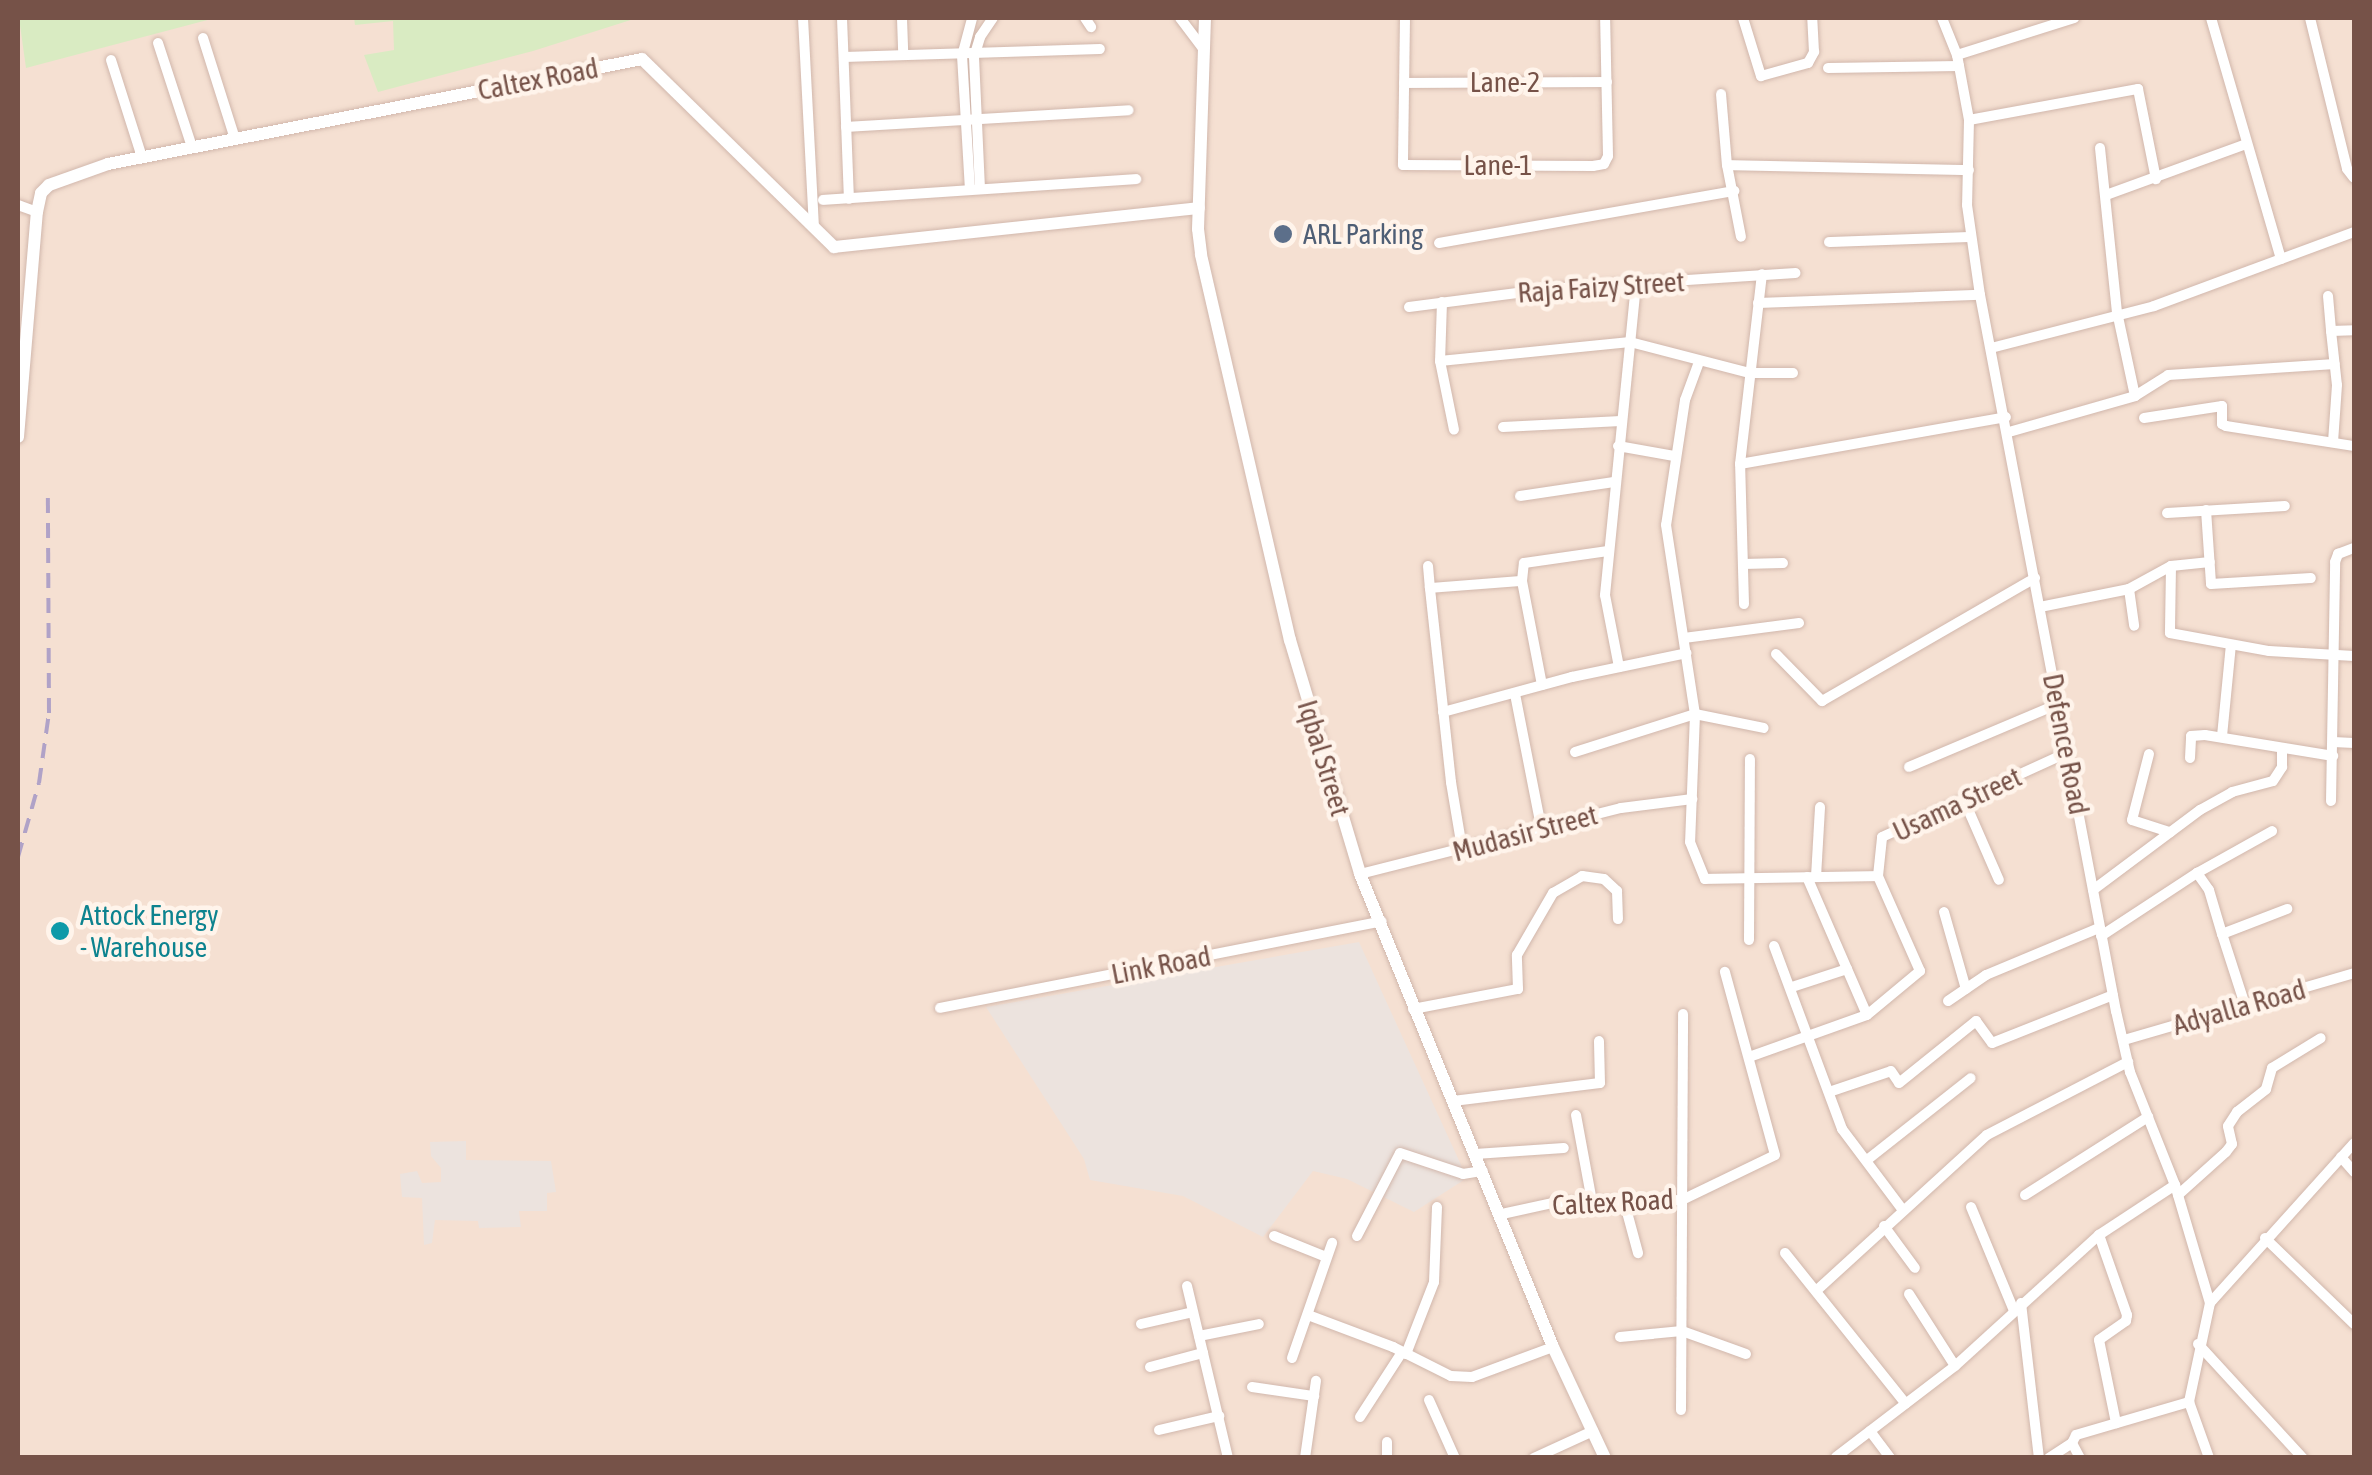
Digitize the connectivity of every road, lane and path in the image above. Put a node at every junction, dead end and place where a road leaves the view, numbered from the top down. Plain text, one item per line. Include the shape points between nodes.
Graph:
1 (803, 18) edge
2 (842, 18) edge
3 (902, 18) edge
4 (965, 18) edge
5 (972, 18) edge
6 (993, 18) edge
7 (1180, 18) edge
8 (1205, 18) edge
9 (1404, 18) edge
10 (1604, 18) edge
11 (1743, 18) edge
12 (1812, 18) edge
13 (1942, 18) edge
14 (2074, 18) edge
15 (2211, 18) edge
16 (2310, 18) edge
17 (966, 34) junction
18 (203, 38) dead end
19 (158, 43) dead end
20 (1100, 48) dead end
21 (1204, 48) junction
22 (969, 53) junction
23 (903, 55) junction
24 (844, 57) junction
25 (111, 60) dead end
26 (1958, 61) junction
27 (1828, 68) dead end
28 (1607, 82) junction
29 (1404, 83) junction
30 (1721, 94) dead end
31 (1128, 110) dead end
32 (971, 118) junction
33 (1969, 120) junction
34 (846, 128) junction
35 (236, 139) junction
36 (2246, 144) junction
37 (192, 147) junction
38 (2100, 148) dead end
39 (142, 157) junction
40 (1727, 165) junction
41 (1969, 170) junction
42 (2354, 178) edge
43 (1136, 179) dead end
44 (2156, 179) junction
45 (975, 189) junction
46 (1734, 192) junction
47 (2106, 195) junction
48 (849, 198) junction
49 (823, 200) dead end
50 (18, 204) edge
51 (1199, 208) junction
52 (37, 212) junction
53 (814, 227) junction
54 (2354, 232) edge
55 (1741, 237) dead end
56 (1971, 237) junction
57 (1830, 242) dead end
58 (1439, 243) dead end
59 (2281, 259) junction
60 (1794, 273) dead end
61 (1762, 274) junction
62 (1636, 285) junction
63 (1980, 295) junction
64 (2328, 296) dead end
65 (1442, 302) junction
66 (1758, 303) junction
67 (1409, 308) dead end
68 (2117, 312) junction
69 (2354, 330) edge
70 (2331, 331) junction
71 (1630, 342) junction
72 (1991, 348) junction
73 (1440, 361) junction
74 (1699, 362) junction
75 (2335, 364) junction
76 (1750, 372) junction
77 (1793, 373) dead end
78 (2135, 396) junction
79 (2006, 417) junction
80 (19, 418) edge
81 (2144, 418) dead end
82 (1621, 421) junction
83 (1503, 427) dead end
84 (1454, 430) dead end
85 (2008, 432) junction
86 (18, 437) edge
87 (2332, 442) junction
88 (1618, 446) junction
89 (2354, 446) edge
90 (1674, 456) junction
91 (1740, 464) junction
92 (1614, 482) junction
93 (1520, 496) dead end
94 (2285, 506) dead end
95 (2206, 510) junction
96 (2168, 514) dead end
97 (2354, 548) edge
98 (1608, 551) junction
99 (2210, 562) junction
100 (1783, 563) dead end
101 (1743, 564) junction
102 (1428, 566) dead end
103 (2171, 566) junction
104 (2035, 578) junction
105 (2311, 578) dead end
106 (1522, 581) junction
107 (1430, 588) junction
108 (2129, 588) junction
109 (1744, 604) dead end
110 (2040, 607) junction
111 (1799, 622) dead end
112 (2134, 626) dead end
113 (1684, 638) junction
114 (2231, 645) junction
115 (1687, 653) junction
116 (1776, 654) dead end
117 (2354, 656) edge
118 (2335, 657) junction
119 (1619, 667) junction
120 (1542, 685) junction
121 (1516, 694) junction
122 (2058, 704) junction
123 (1443, 712) junction
124 (1694, 714) junction
125 (1764, 728) dead end
126 (2222, 736) junction
127 (2333, 742) junction
128 (2354, 743) edge
129 (2282, 750) junction
130 (1575, 752) dead end
131 (2066, 754) junction
132 (2149, 754) dead end
133 (2332, 756) junction
134 (2190, 758) dead end
135 (1750, 759) dead end
136 (1909, 767) dead end
137 (1692, 800) junction
138 (1964, 800) junction
139 (2331, 802) dead end
140 (1820, 806) dead end
141 (1542, 831) junction
142 (2272, 831) dead end
143 (2170, 832) junction
144 (1469, 848) junction
145 (2197, 873) junction
146 (1360, 874) junction
147 (1878, 876) junction
148 (1812, 877) junction
149 (1747, 878) junction
150 (1999, 880) dead end
151 (2093, 890) junction
152 (2286, 909) dead end
153 (1944, 912) dead end
154 (1618, 918) dead end
155 (1382, 921) junction
156 (2100, 932) junction
157 (2222, 934) junction
158 (1749, 940) dead end
159 (1774, 946) dead end
160 (1847, 969) junction
161 (1724, 972) dead end
162 (2354, 974) edge
163 (1792, 987) junction
164 (1966, 989) junction
165 (2113, 994) junction
166 (1948, 1001) dead end
167 (2245, 1006) junction
168 (940, 1008) dead end
169 (1413, 1009) junction
170 (1683, 1014) dead end
171 (1867, 1015) junction
172 (1809, 1034) junction
173 (2321, 1038) dead end
174 (2124, 1040) junction
175 (1600, 1041) dead end
176 (1749, 1058) junction
177 (2128, 1062) junction
178 (1971, 1078) dead end
179 (1829, 1092) junction
180 (1452, 1101) junction
181 (1576, 1115) dead end
182 (2148, 1117) junction
183 (2354, 1143) edge
184 (1564, 1148) dead end
185 (1475, 1154) junction
186 (2341, 1157) junction
187 (1867, 1160) junction
188 (1483, 1170) junction
189 (2354, 1172) edge
190 (2177, 1190) junction
191 (2025, 1195) dead end
192 (1682, 1200) junction
193 (1592, 1201) junction
194 (1624, 1201) junction
195 (1438, 1207) dead end
196 (1971, 1207) dead end
197 (1902, 1209) junction
198 (1502, 1214) junction
199 (1884, 1226) junction
200 (2098, 1235) junction
201 (1274, 1236) dead end
202 (1356, 1236) dead end
203 (2266, 1238) junction
204 (1332, 1243) dead end
205 (1785, 1252) dead end
206 (1638, 1253) dead end
207 (1326, 1257) junction
208 (1915, 1268) dead end
209 (1187, 1286) dead end
210 (1816, 1291) junction
211 (1909, 1294) dead end
212 (2210, 1302) junction
213 (2018, 1307) junction
214 (1194, 1312) junction
215 (1308, 1315) junction
216 (2353, 1318) edge
217 (1141, 1324) dead end
218 (1260, 1324) dead end
219 (1682, 1330) junction
220 (1199, 1336) junction
221 (1620, 1338) dead end
222 (2198, 1344) junction
223 (1553, 1346) junction
224 (1204, 1353) junction
225 (1404, 1353) junction
226 (1746, 1354) dead end
227 (1292, 1358) dead end
228 (1954, 1366) junction
229 (1150, 1367) dead end
230 (1316, 1382) dead end
231 (1252, 1387) dead end
232 (1314, 1396) junction
233 (1429, 1400) dead end
234 (2189, 1402) junction
235 (1906, 1404) junction
236 (1680, 1410) dead end
237 (1219, 1416) junction
238 (1360, 1417) dead end
239 (2116, 1423) junction
240 (1158, 1430) dead end
241 (1593, 1431) junction
242 (1870, 1431) junction
243 (1387, 1442) dead end
244 (2072, 1443) junction
245 (1836, 1456) edge
246 (1228, 1458) edge
247 (1305, 1458) edge
248 (1387, 1458) edge
249 (1455, 1458) edge
250 (1534, 1458) edge
251 (1605, 1458) edge
252 (1890, 1458) edge
253 (2039, 1458) edge
254 (2050, 1458) edge
255 (2080, 1458) edge
256 (2209, 1458) edge
257 (2303, 1458) edge

1 - 53 street
2 - 24 street
3 - 23 street
4 - 17 street
5 - 17 street
6 - 22 street
7 - 21 street
8 - 21 street, Iqbal Street
9 - 29 street
10 - 28 street
11 - 12 street via 1761,76 1808,63 1814,52
13 - 26 street, Defence Road
14 - 26 street
15 - 36 street
16 - 42 street
17 - 22 street
18 - 35 street
19 - 37 street
20 - 22 street
21 - 51 street, Iqbal Street
22 - 23 street
22 - 32 street
23 - 24 street
24 - 34 street
25 - 39 street
26 - 27 street
26 - 33 street, Defence Road
28 - 29 street, Lane-2
28 - 29 street, Lane-1 via 1608,156 1593,166 1404,165
30 - 40 street
31 - 32 street
32 - 34 street
32 - 45 street
33 - 41 street, Defence Road
33 - 44 street via 2138,89
34 - 48 street
35 - 37 street, Caltex Road
35 - 53 street, Caltex Road via 642,59
36 - 44 street
36 - 59 street
37 - 39 street, Caltex Road
38 - 47 street
39 - 52 street, Caltex Road via 49,185
40 - 41 street
40 - 46 street
41 - 56 street, Defence Road
43 - 45 street
44 - 47 street
45 - 48 street
46 - 55 street
46 - 58 street
47 - 68 street
48 - 49 street
50 - 52 street
51 - 53 street, Caltex Road via 834,247
51 - 146 street, Iqbal Street via 1204,268 1290,640
52 - 80 street
54 - 59 street
56 - 57 street
56 - 63 street, Defence Road
59 - 68 street via 2154,306
60 - 61 street, Raja Faizy Street
61 - 62 street, Raja Faizy Street
61 - 66 street
62 - 65 street, Raja Faizy Street
62 - 71 street
63 - 66 street
63 - 72 street, Defence Road
64 - 70 street
65 - 67 street, Raja Faizy Street
65 - 73 street
66 - 76 street
68 - 72 street
68 - 78 street
69 - 70 street
70 - 75 street
71 - 73 street
71 - 74 street
71 - 82 street
72 - 79 street, Defence Road
73 - 84 street
74 - 76 street
74 - 90 street
75 - 78 street via 2168,375
75 - 87 street
76 - 77 street
76 - 91 street
78 - 85 street
79 - 85 street, Defence Road
79 - 91 street
80 - 86 street
81 - 87 street via 2222,406 2226,426
82 - 83 street
82 - 88 street
85 - 104 street, Defence Road
87 - 89 street
88 - 90 street
88 - 92 street
90 - 113 street via 1666,524
91 - 101 street
92 - 93 street
92 - 98 street
94 - 95 street
95 - 96 street
95 - 99 street
97 - 118 street via 2344,549 2335,562
98 - 106 street via 1524,563
98 - 119 street via 1605,595
99 - 103 street
99 - 105 street via 2211,584
100 - 101 street
101 - 109 street
102 - 107 street
103 - 108 street
103 - 114 street via 2170,634
104 - 110 street, Defence Road
104 - 116 street via 1822,701
106 - 107 street
106 - 120 street
107 - 123 street
108 - 110 street
108 - 112 street
110 - 122 street, Defence Road
111 - 113 street
113 - 115 street
114 - 118 street
114 - 126 street
115 - 119 street
115 - 124 street
117 - 118 street
118 - 127 street
119 - 120 street
120 - 121 street
121 - 123 street
121 - 141 street
122 - 131 street, Defence Road
122 - 136 street
123 - 144 street via 1461,842
124 - 125 street
124 - 130 street
124 - 137 street
126 - 129 street
126 - 134 street via 2192,736
127 - 128 street
127 - 133 street
129 - 133 street
129 - 143 street via 2273,780 2232,792
131 - 138 street, Usama Street
131 - 151 street, Defence Road
132 - 143 street via 2132,820
133 - 139 street
135 - 149 street
137 - 141 street, Mudasir Street via 1621,808
137 - 149 street via 1690,842 1704,879
138 - 147 street, Usama Street via 1882,838
138 - 150 street
140 - 148 street
141 - 144 street, Mudasir Street
142 - 145 street
143 - 151 street
144 - 146 street, Mudasir Street
145 - 156 street
145 - 157 street
146 - 155 street, Iqbal Street
147 - 148 street
147 - 171 street via 1920,971
148 - 149 street
148 - 160 street
149 - 158 street
151 - 156 street, Defence Road
152 - 157 street
153 - 164 street
154 - 169 street via 1616,890 1582,876 1552,893 1517,955 1518,989
155 - 168 street, Link Road
155 - 169 street, Iqbal Street
156 - 164 street via 1986,975
156 - 165 street, Defence Road
157 - 167 street
159 - 163 street
160 - 163 street
160 - 171 street
161 - 176 street
162 - 167 street, Adyalla Road
163 - 172 street
164 - 166 street
165 - 174 street, Defence Road
165 - 179 street via 1992,1043 1976,1020 1899,1084 1891,1070
167 - 174 street, Adyalla Road
169 - 180 street, Iqbal Street
170 - 192 street
171 - 172 street
172 - 176 street
172 - 179 street
173 - 190 street via 2272,1068 2266,1089 2228,1126 2232,1144 2226,1152
174 - 177 street, Defence Road
175 - 180 street via 1600,1083
176 - 192 street, Caltex Road via 1775,1155
177 - 182 street, Defence Road
177 - 197 street via 1987,1136
178 - 187 street
179 - 187 street via 1842,1128
180 - 185 street, Iqbal Street
181 - 193 street
182 - 190 street, Defence Road
182 - 191 street
183 - 186 street
184 - 185 street
185 - 188 street, Iqbal Street
186 - 189 street
186 - 203 street
187 - 197 street
188 - 198 street, Iqbal Street
188 - 202 street via 1463,1174 1400,1153
190 - 200 street
190 - 212 street, Defence Road
192 - 194 street, Caltex Road
192 - 219 street
193 - 194 street, Caltex Road
193 - 198 street, Caltex Road
194 - 206 street
195 - 225 street via 1434,1282
196 - 213 street
197 - 199 street
198 - 223 street, Iqbal Street
199 - 208 street
199 - 210 street
200 - 213 street
200 - 239 street via 2127,1316 2099,1340
201 - 207 street
203 - 212 street
203 - 216 street
204 - 207 street
205 - 210 street
207 - 215 street
209 - 214 street
210 - 235 street
211 - 228 street
212 - 222 street
213 - 228 street
213 - 253 street
214 - 217 street
214 - 220 street
215 - 225 street
215 - 227 street
218 - 220 street
219 - 221 street
219 - 226 street
219 - 236 street
220 - 224 street
222 - 234 street
222 - 257 street
223 - 225 street via 1472,1377 1432,1369
223 - 241 street, Iqbal Street
224 - 229 street
224 - 237 street
225 - 238 street
228 - 235 street
230 - 232 street
231 - 232 street
232 - 247 street
233 - 249 street
234 - 239 street
234 - 256 street
235 - 242 street
237 - 240 street
237 - 246 street
239 - 244 street via 2076,1435
241 - 250 street
241 - 251 street, Iqbal Street
242 - 245 street
242 - 252 street
243 - 248 street
244 - 254 street
244 - 255 street

